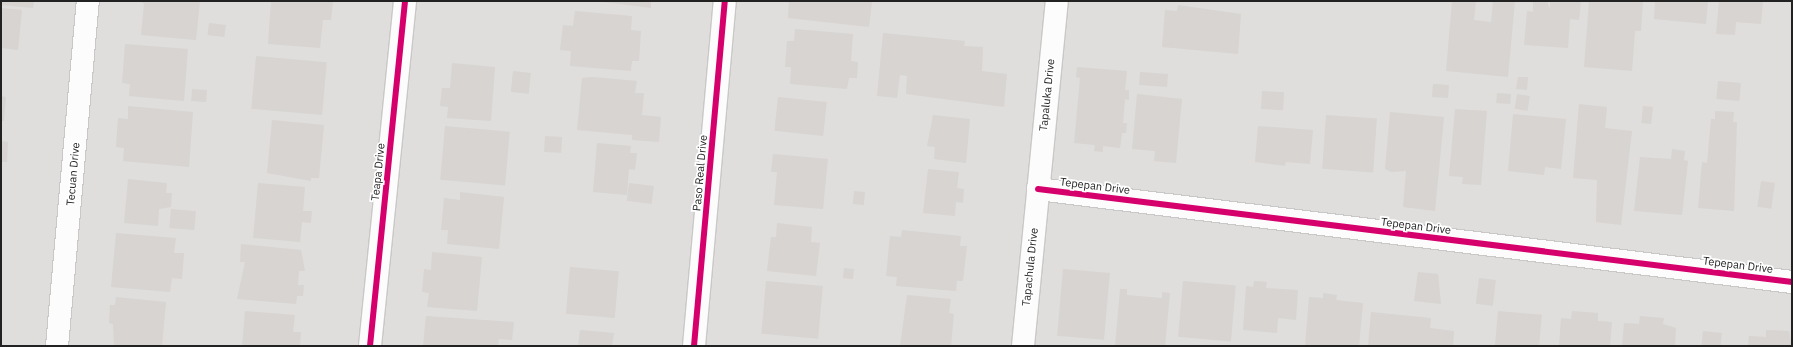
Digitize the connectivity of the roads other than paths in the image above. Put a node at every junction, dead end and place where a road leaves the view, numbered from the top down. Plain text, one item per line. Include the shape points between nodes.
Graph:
1 (88, 1) edge
2 (405, 1) edge
3 (725, 1) edge
4 (1056, 1) edge
5 (1038, 189) junction
6 (1792, 282) edge
7 (57, 346) edge
8 (370, 346) edge
9 (694, 346) edge
10 (1023, 346) edge

1 - 7 street, Tecuan Drive
2 - 8 street, Teapa Drive
3 - 9 street, Paso Real Drive
4 - 5 street, Tapaluka Drive
5 - 6 street, Tepepan Drive
5 - 10 street, Tapachula Drive

